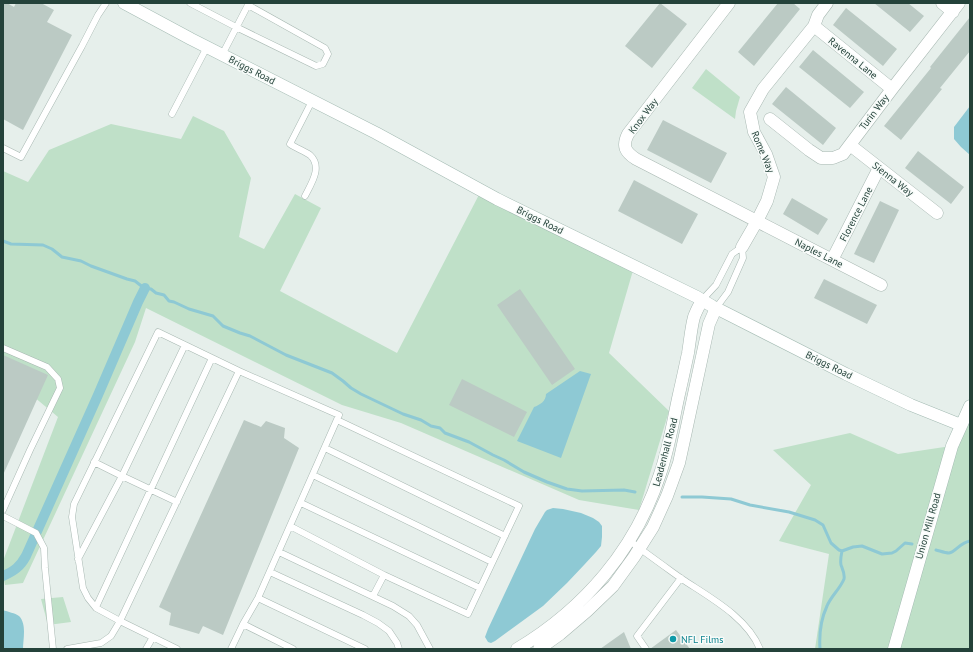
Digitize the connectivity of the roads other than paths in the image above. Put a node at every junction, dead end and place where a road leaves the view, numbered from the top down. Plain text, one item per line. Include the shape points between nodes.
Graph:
1 (106, 3) edge
2 (124, 3) edge
3 (190, 3) edge
4 (729, 3) edge
5 (827, 3) edge
6 (942, 3) edge
7 (248, 4) edge
8 (956, 7) edge
9 (814, 26) junction
10 (236, 27) junction
11 (207, 47) junction
12 (222, 55) junction
13 (892, 89) junction
14 (312, 101) junction
15 (172, 114) dead end
16 (770, 119) dead end
17 (850, 145) junction
18 (3, 148) edge
19 (879, 168) junction
20 (305, 196) dead end
21 (937, 213) dead end
22 (757, 221) junction
23 (742, 247) junction
24 (832, 260) junction
25 (881, 285) dead end
26 (702, 300) junction
27 (716, 308) junction
28 (185, 345) junction
29 (3, 348) edge
30 (212, 358) junction
31 (239, 371) junction
32 (970, 406) edge
33 (337, 420) junction
34 (961, 424) junction
35 (325, 448) junction
36 (94, 462) junction
37 (313, 475) junction
38 (122, 476) junction
39 (150, 489) junction
40 (177, 502) junction
41 (301, 503) junction
42 (3, 510) edge
43 (3, 516) edge
44 (290, 526) junction
45 (505, 536) junction
46 (630, 541) junction
47 (640, 548) junction
48 (279, 552) junction
49 (78, 559) junction
50 (492, 562) junction
51 (270, 572) junction
52 (384, 575) junction
53 (681, 578) junction
54 (480, 588) junction
55 (373, 596) junction
56 (258, 598) junction
57 (96, 607) junction
58 (120, 621) junction
59 (243, 624) junction
60 (153, 637) junction
61 (53, 649) edge
62 (67, 649) edge
63 (146, 649) edge
64 (177, 649) edge
65 (230, 649) edge
66 (293, 649) edge
67 (365, 649) edge
68 (399, 649) edge
69 (430, 649) edge
70 (519, 649) edge
71 (539, 649) edge
72 (646, 649) edge
73 (760, 649) edge
74 (894, 649) edge

1 - 18 lane via 21,157
2 - 11 street, Briggs Road
3 - 10 lane
4 - 22 street, Knox Way via 628,134 625,148 629,155 636,159
5 - 9 street, Rome Way
6 - 8 street
7 - 10 lane
7 - 10 lane via 326,48 328,54 323,64 316,66
8 - 13 street, Turin Way
9 - 13 street, Ravenna Lane
9 - 22 street, Rome Way via 763,89 750,112 754,132 766,154 774,177 767,201
10 - 12 lane
11 - 12 street, Briggs Road
11 - 15 lane
12 - 14 street, Briggs Road
13 - 17 street, Turin Way
14 - 20 lane via 290,144 310,156 315,164 316,174
14 - 26 street, Briggs Road via 497,199
16 - 17 street, Turin Way via 821,158 833,158 843,154
17 - 19 street, Sienna Way
19 - 21 street, Sienna Way
19 - 24 street, Florence Lane
22 - 23 street, Rome Way
22 - 24 street, Naples Lane
23 - 26 lane via 732,254 716,285
23 - 27 lane via 744,258 728,292
24 - 25 street, Naples Lane
26 - 27 street, Briggs Road
26 - 46 street, Leadenhall Road via 694,316 662,467 650,501
27 - 34 street, Briggs Road via 911,405
27 - 47 street, Leadenhall Road via 709,324 679,463 653,527
28 - 30 lane
28 - 36 lane via 158,332
28 - 38 lane
29 - 42 lane via 47,367 58,379 60,388
30 - 31 lane
30 - 39 lane
31 - 33 lane via 340,415
31 - 40 lane
32 - 34 street, Union Mill Road
33 - 35 lane
33 - 45 lane via 519,506
34 - 74 street, Union Mill Road via 944,470
35 - 37 lane
35 - 45 lane
36 - 38 lane
36 - 49 lane via 74,504 72,517
37 - 41 lane
37 - 50 lane
38 - 39 lane
38 - 49 lane
39 - 40 lane
39 - 57 lane
40 - 58 lane
41 - 44 lane
41 - 54 lane
43 - 61 lane via 36,533 44,548
44 - 48 lane
44 - 52 lane
45 - 50 lane
46 - 47 lane
46 - 70 street, Leadenhall Road via 588,593 562,617
47 - 53 lane
47 - 71 street, Leadenhall Road via 608,590 587,611
48 - 51 lane
48 - 55 lane
49 - 57 lane via 83,588
50 - 54 lane
51 - 56 lane
51 - 68 lane via 378,623 389,631
52 - 54 lane via 468,614
52 - 55 lane
53 - 72 lane via 637,636
53 - 73 lane via 744,623
55 - 69 lane via 409,616
56 - 59 lane
56 - 67 lane
57 - 58 lane
58 - 60 lane
58 - 62 lane via 111,636 101,643
59 - 65 lane
59 - 66 lane
60 - 63 lane
60 - 64 lane

